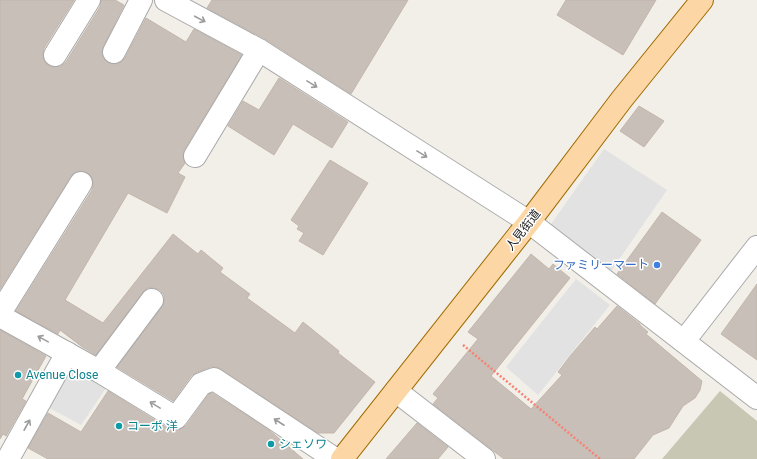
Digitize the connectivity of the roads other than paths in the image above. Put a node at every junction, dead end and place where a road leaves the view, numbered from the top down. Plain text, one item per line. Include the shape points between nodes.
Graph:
1 (89, 0) edge
2 (141, 0) edge
3 (166, 0) edge
4 (702, 0) edge
5 (259, 50) junction
6 (114, 52) dead end
7 (56, 55) dead end
8 (195, 156) dead end
9 (81, 183) dead end
10 (529, 222) junction
11 (757, 247) edge
12 (152, 300) dead end
13 (1, 319) edge
14 (684, 341) junction
15 (67, 353) junction
16 (99, 371) junction
17 (396, 391) junction
18 (757, 398) edge
19 (8, 459) edge
20 (335, 459) edge
21 (342, 459) edge
22 (484, 459) edge

1 - 7 street
2 - 6 street
3 -> 5 street
4 - 10 main road, 人見街道 via 622,99
5 - 8 street
5 -> 10 street
9 - 13 street
10 - 14 street
10 - 17 main road, 人見街道
11 - 14 street
12 - 16 street
15 -> 13 street
14 - 18 street
15 - 16 street
19 -> 15 street
20 -> 16 street via 214,379 201,384 176,418
17 - 21 main road, 人見街道
17 - 22 street

